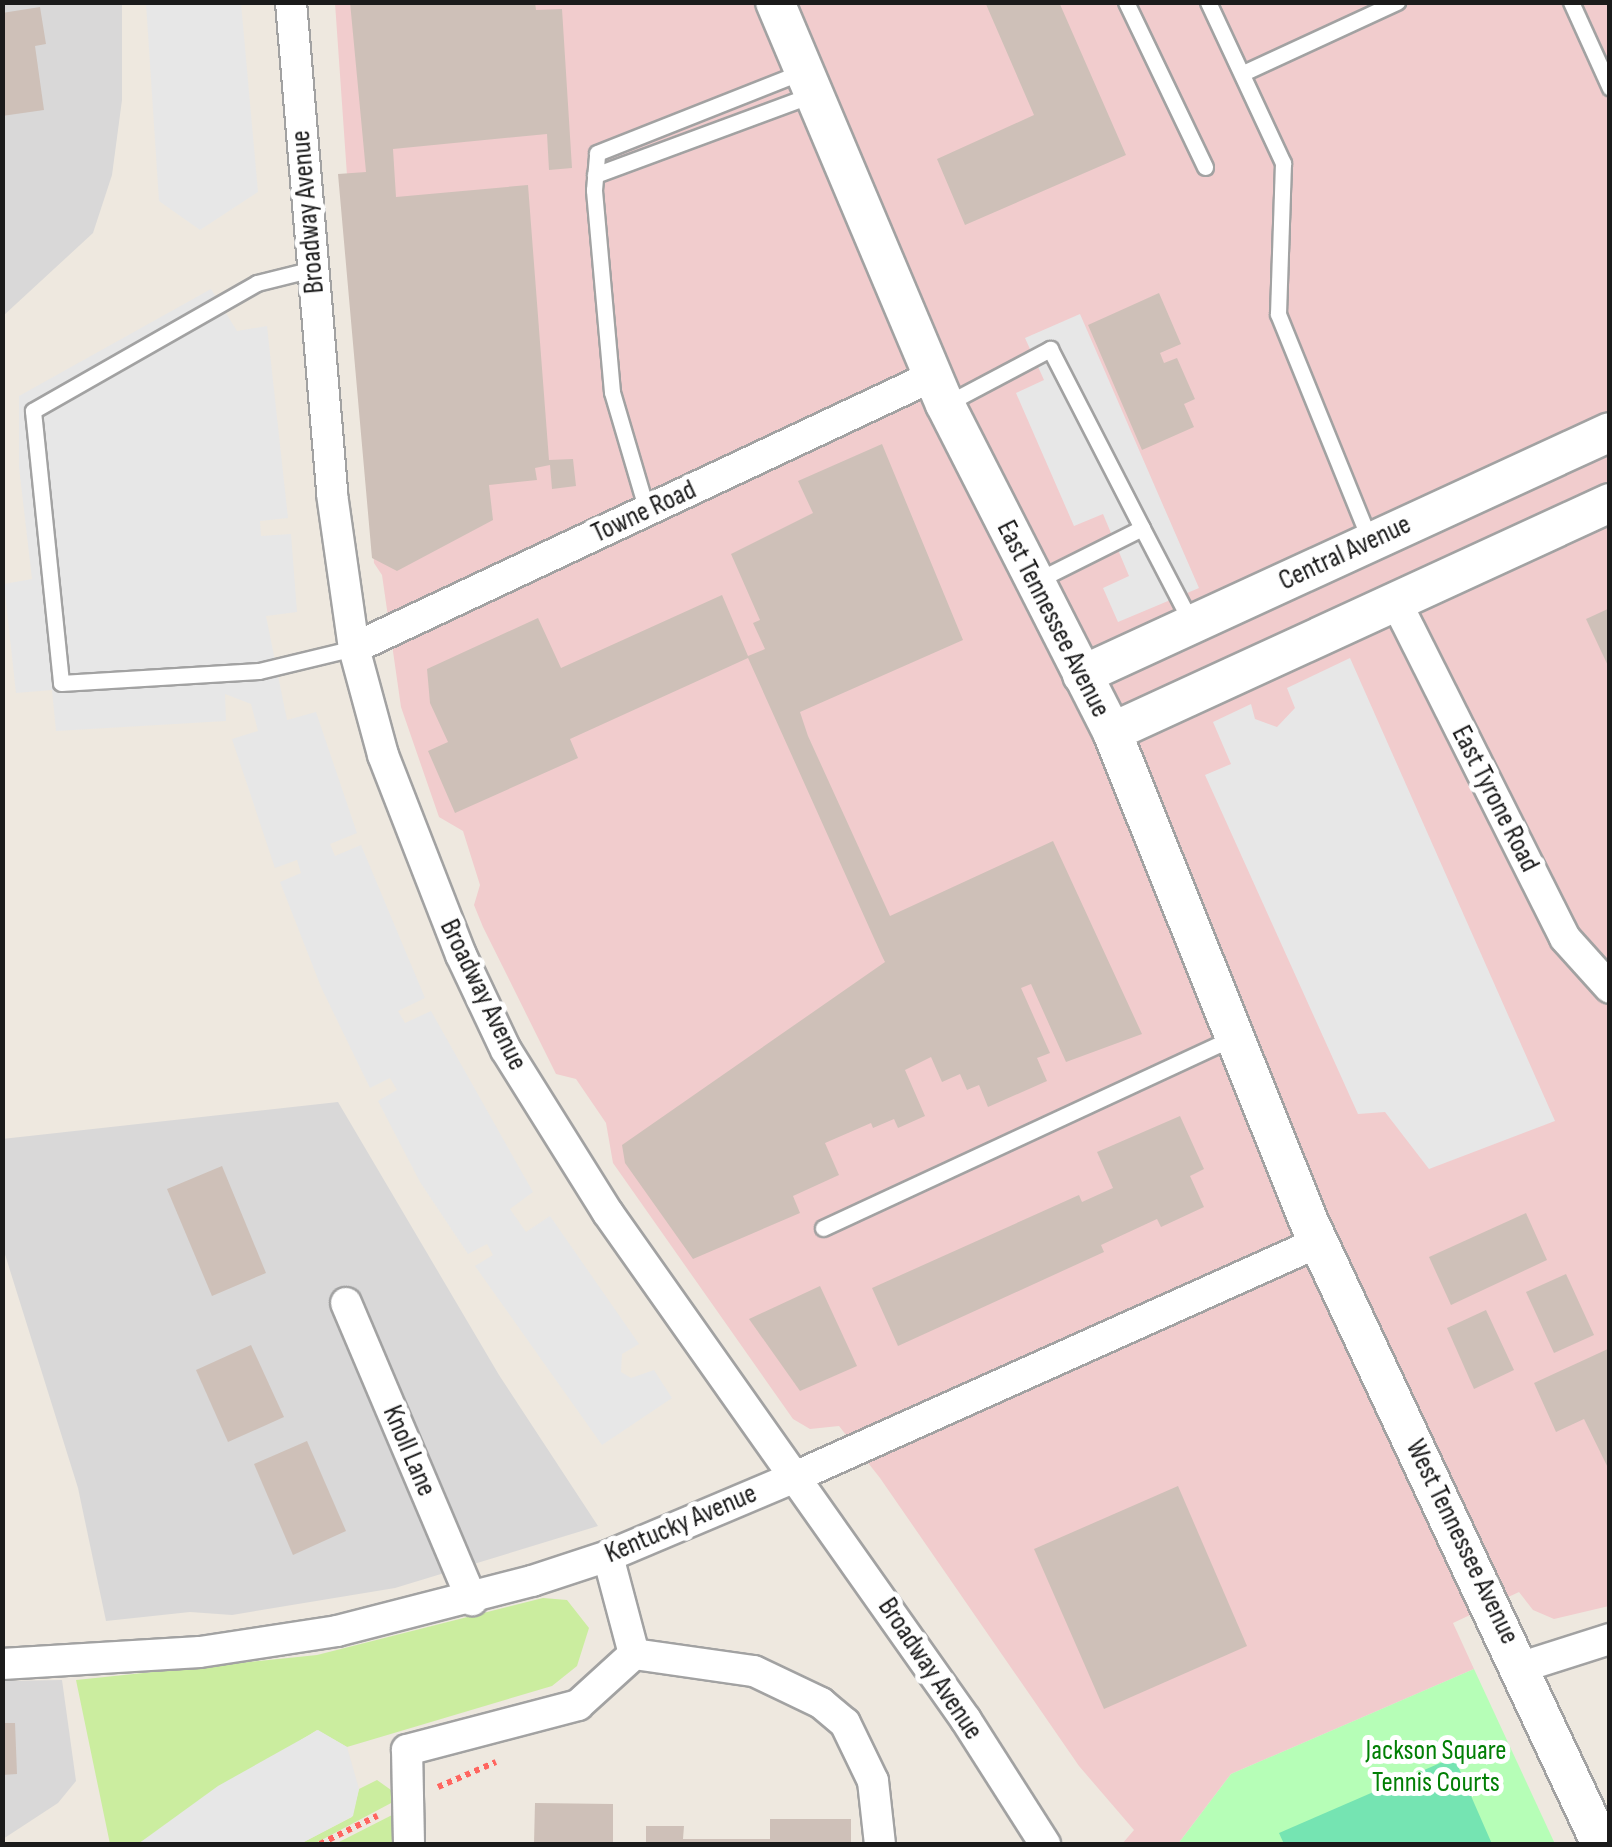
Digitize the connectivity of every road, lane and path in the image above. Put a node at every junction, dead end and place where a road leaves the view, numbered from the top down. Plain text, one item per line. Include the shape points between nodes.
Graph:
1 (291, 2) edge
2 (774, 2) edge
3 (1126, 2) edge
4 (1208, 2) edge
5 (1397, 2) edge
6 (1571, 2) edge
7 (1243, 73) junction
8 (809, 82) junction
9 (1610, 88) edge
10 (1204, 168) dead end
11 (595, 175) junction
12 (313, 268) junction
13 (939, 390) junction
14 (1610, 432) edge
15 (1610, 503) edge
16 (647, 510) junction
17 (1142, 528) junction
18 (1370, 541) junction
19 (1033, 583) junction
20 (1395, 600) junction
21 (1192, 624) junction
22 (354, 648) junction
23 (1082, 675) junction
24 (1221, 681) junction
25 (1112, 732) junction
26 (1610, 988) edge
27 (1234, 1036) junction
28 (823, 1228) dead end
29 (1318, 1242) junction
30 (346, 1303) dead end
31 (797, 1476) junction
32 (608, 1556) junction
33 (472, 1600) junction
34 (1610, 1639) edge
35 (634, 1654) junction
36 (2, 1664) edge
37 (1522, 1668) junction
38 (514, 1754) dead end
39 (411, 1800) junction
40 (320, 1844) edge
41 (409, 1844) edge
42 (880, 1844) edge
43 (1045, 1844) edge
44 (1600, 1844) edge

1 - 12 street, Broadway Avenue
2 - 8 street, East Tennessee Avenue
3 - 10 lane
4 - 7 lane
5 - 7 lane
6 - 9 lane
7 - 18 lane via 1283,163 1278,314
8 - 11 lane
8 - 11 lane via 597,153
8 - 13 street, East Tennessee Avenue
11 - 16 lane via 612,392
12 - 22 street, Broadway Avenue
12 - 22 lane via 257,284 33,411 61,683 259,671
13 - 16 street, Towne Road
13 - 17 lane via 1050,350
13 - 19 street, East Tennessee Avenue
14 - 18 street, Central Avenue
15 - 20 street
16 - 22 street, Towne Road
17 - 19 lane
17 - 21 lane
18 - 20 street
18 - 21 street, Central Avenue
19 - 23 street, East Tennessee Avenue
20 - 24 street
20 - 26 street, East Tyrone Road via 1565,938
21 - 23 street, Central Avenue
21 - 24 street
22 - 31 street, Broadway Avenue via 383,755 430,880 506,1050 608,1214
23 - 25 street, East Tennessee Avenue
24 - 25 street
25 - 27 street, East Tennessee Avenue
27 - 28 lane
27 - 29 street, East Tennessee Avenue
29 - 31 street, Kentucky Avenue
29 - 37 street, West Tennessee Avenue
30 - 33 street, Knoll Lane
31 - 32 street, Kentucky Avenue
31 - 43 street, Broadway Avenue
32 - 33 street, Kentucky Avenue
32 - 35 street
33 - 36 street, Kentucky Avenue via 200,1652
34 - 37 street
35 - 39 street via 578,1705 407,1750
35 - 42 street via 754,1671 821,1702 844,1724 873,1781
37 - 44 street, West Tennessee Avenue
38 - 39 path
39 - 40 path
39 - 41 street

